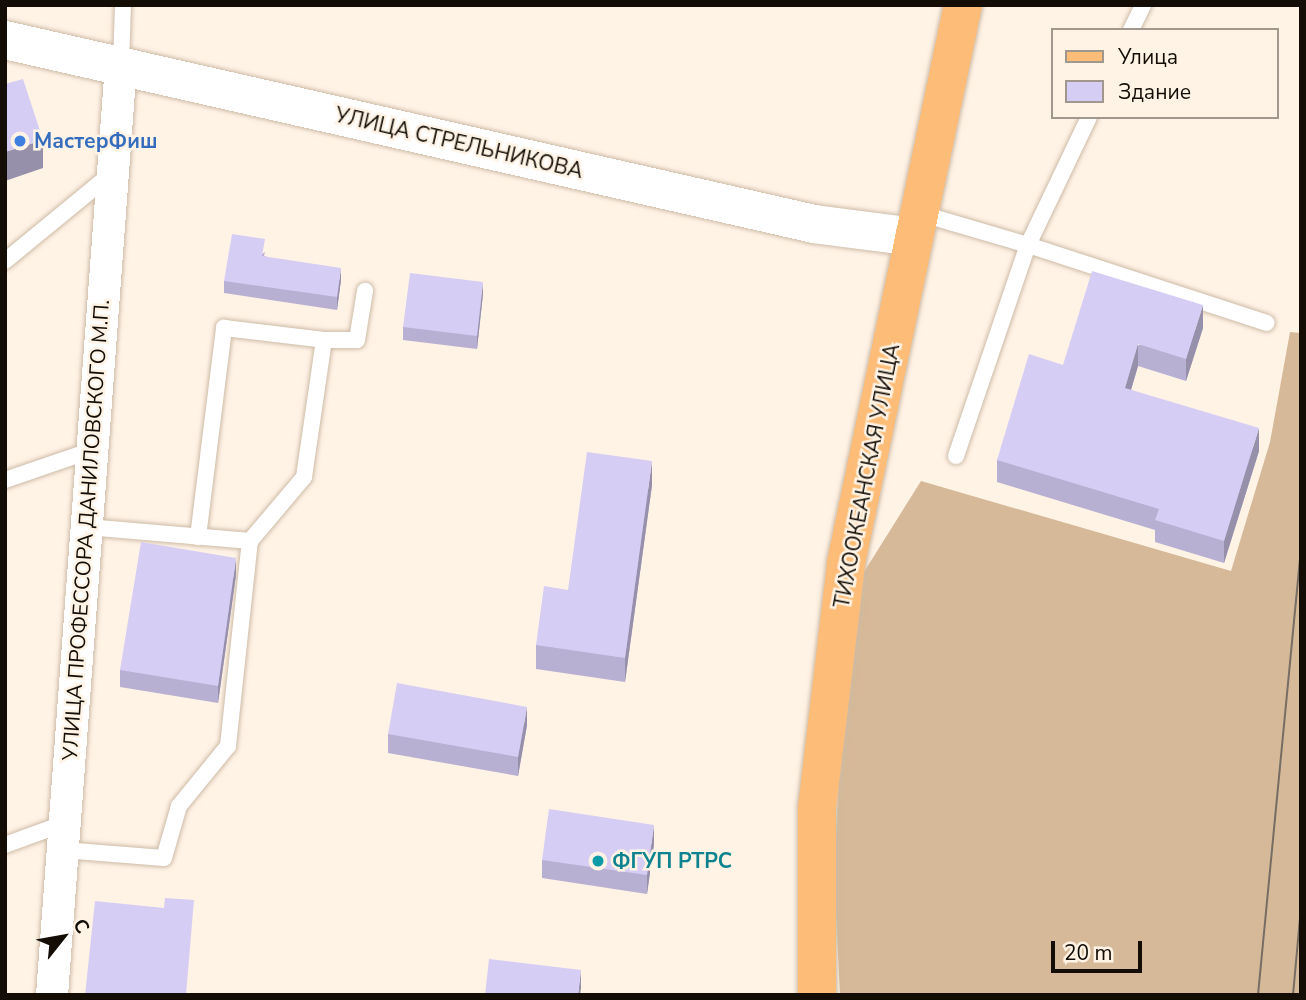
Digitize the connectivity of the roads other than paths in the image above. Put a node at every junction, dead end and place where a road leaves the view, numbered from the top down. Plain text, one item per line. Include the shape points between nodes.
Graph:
1 (123, 5) edge
2 (963, 5) edge
3 (1143, 5) edge
4 (1132, 28) edge
5 (5, 40) edge
6 (121, 65) junction
7 (1088, 119) edge
8 (113, 172) junction
9 (916, 225) junction
10 (1028, 244) junction
11 (5, 261) edge
12 (365, 291) dead end
13 (1267, 323) dead end
14 (324, 340) junction
15 (92, 450) junction
16 (956, 456) dead end
17 (5, 480) edge
18 (87, 527) junction
19 (198, 537) junction
20 (250, 541) junction
21 (64, 836) junction
22 (5, 845) edge
23 (52, 995) edge
24 (817, 995) edge

1 - 6 lane
2 - 9 main road, ТИХООКЕАНСКАЯ УЛИЦА
3 - 4 lane
5 - 6 street, УЛИЦА СТРЕЛЬНИКОВА
6 - 8 street, УЛИЦА ПРОФЕССОРА ДАНИЛОВСКОГО М.П.
6 - 9 street, УЛИЦА СТРЕЛЬНИКОВА via 814,224
7 - 10 lane
8 - 11 lane
8 - 15 street, УЛИЦА ПРОФЕССОРА ДАНИЛОВСКОГО М.П.
9 - 10 lane
9 - 24 main road, ТИХООКЕАНСКАЯ УЛИЦА via 846,563 817,807
10 - 13 lane
10 - 16 lane
12 - 14 lane via 357,340
14 - 19 lane via 223,328
14 - 20 lane via 304,477
15 - 17 lane
15 - 18 street, УЛИЦА ПРОФЕССОРА ДАНИЛОВСКОГО М.П.
18 - 19 lane
18 - 21 street, УЛИЦА ПРОФЕССОРА ДАНИЛОВСКОГО М.П.
19 - 20 lane
20 - 21 lane via 228,746 179,806 164,858
21 - 22 lane
21 - 23 street, УЛИЦА ПРОФЕССОРА ДАНИЛОВСКОГО М.П.

